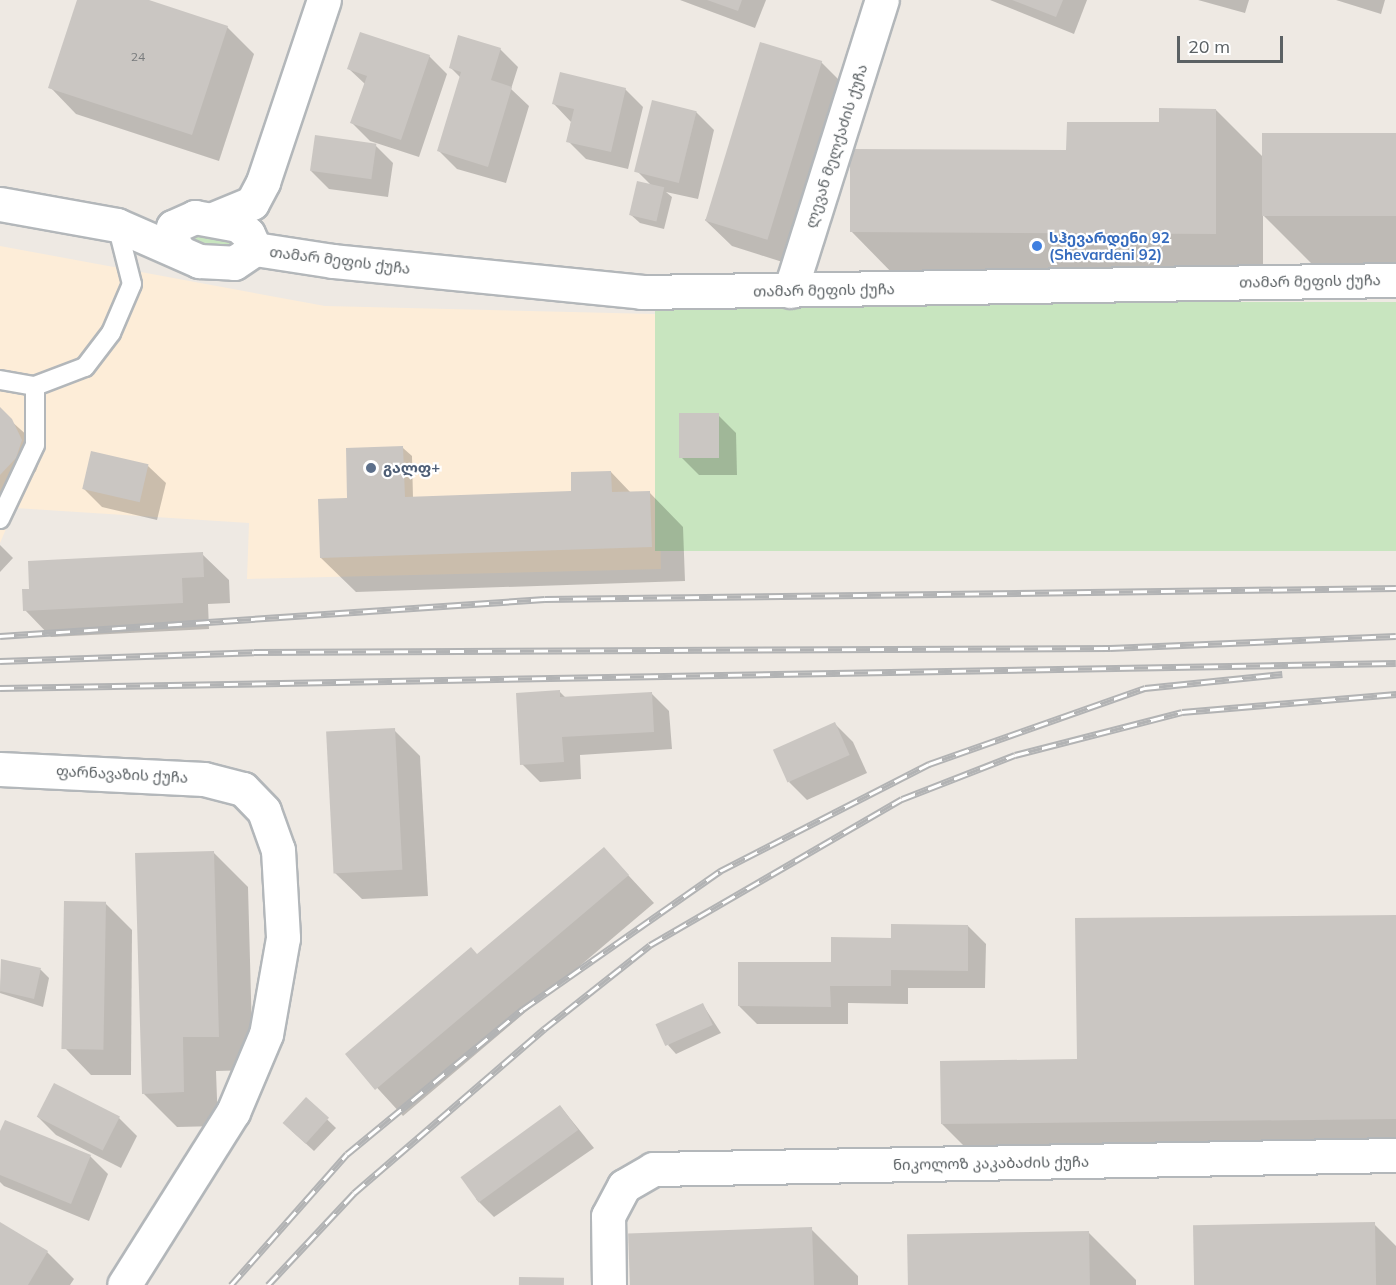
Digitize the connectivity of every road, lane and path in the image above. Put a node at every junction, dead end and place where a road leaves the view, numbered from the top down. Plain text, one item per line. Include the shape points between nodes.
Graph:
1 (324, 0) edge
2 (882, 0) edge
3 (0, 204) edge
4 (117, 225) junction
5 (191, 229) junction
6 (255, 249) junction
7 (1396, 280) edge
8 (790, 291) junction
9 (0, 380) edge
10 (35, 386) junction
11 (0, 519) edge
12 (0, 769) edge
13 (1396, 1155) edge
14 (124, 1285) edge
15 (609, 1285) edge

1 - 5 street via 263,182 252,203
2 - 8 street, ლევან მელქაძის ქუჩა
3 - 4 street, თამარ მეფის ქუჩა
4 - 5 street, თამარ მეფის ქუჩა
4 - 10 lane via 132,284 111,333 85,367
5 - 6 street, თამარ მეფის ქუჩა via 238,225
5 - 6 street, თამარ მეფის ქუჩა via 200,261 223,264 247,258
6 - 8 street, თამარ მეფის ქუჩა via 333,261 641,292
7 - 8 street, თამარ მეფის ქუჩა
9 - 10 lane
10 - 11 lane via 35,445
12 - 14 street, ფარნავაზის ქუჩა via 204,779 243,789 264,811 278,850 283,938 266,1034 233,1112
13 - 15 street, ნიკოლოზ კაკაბაძის ქუჩა via 653,1169 624,1186 608,1216

